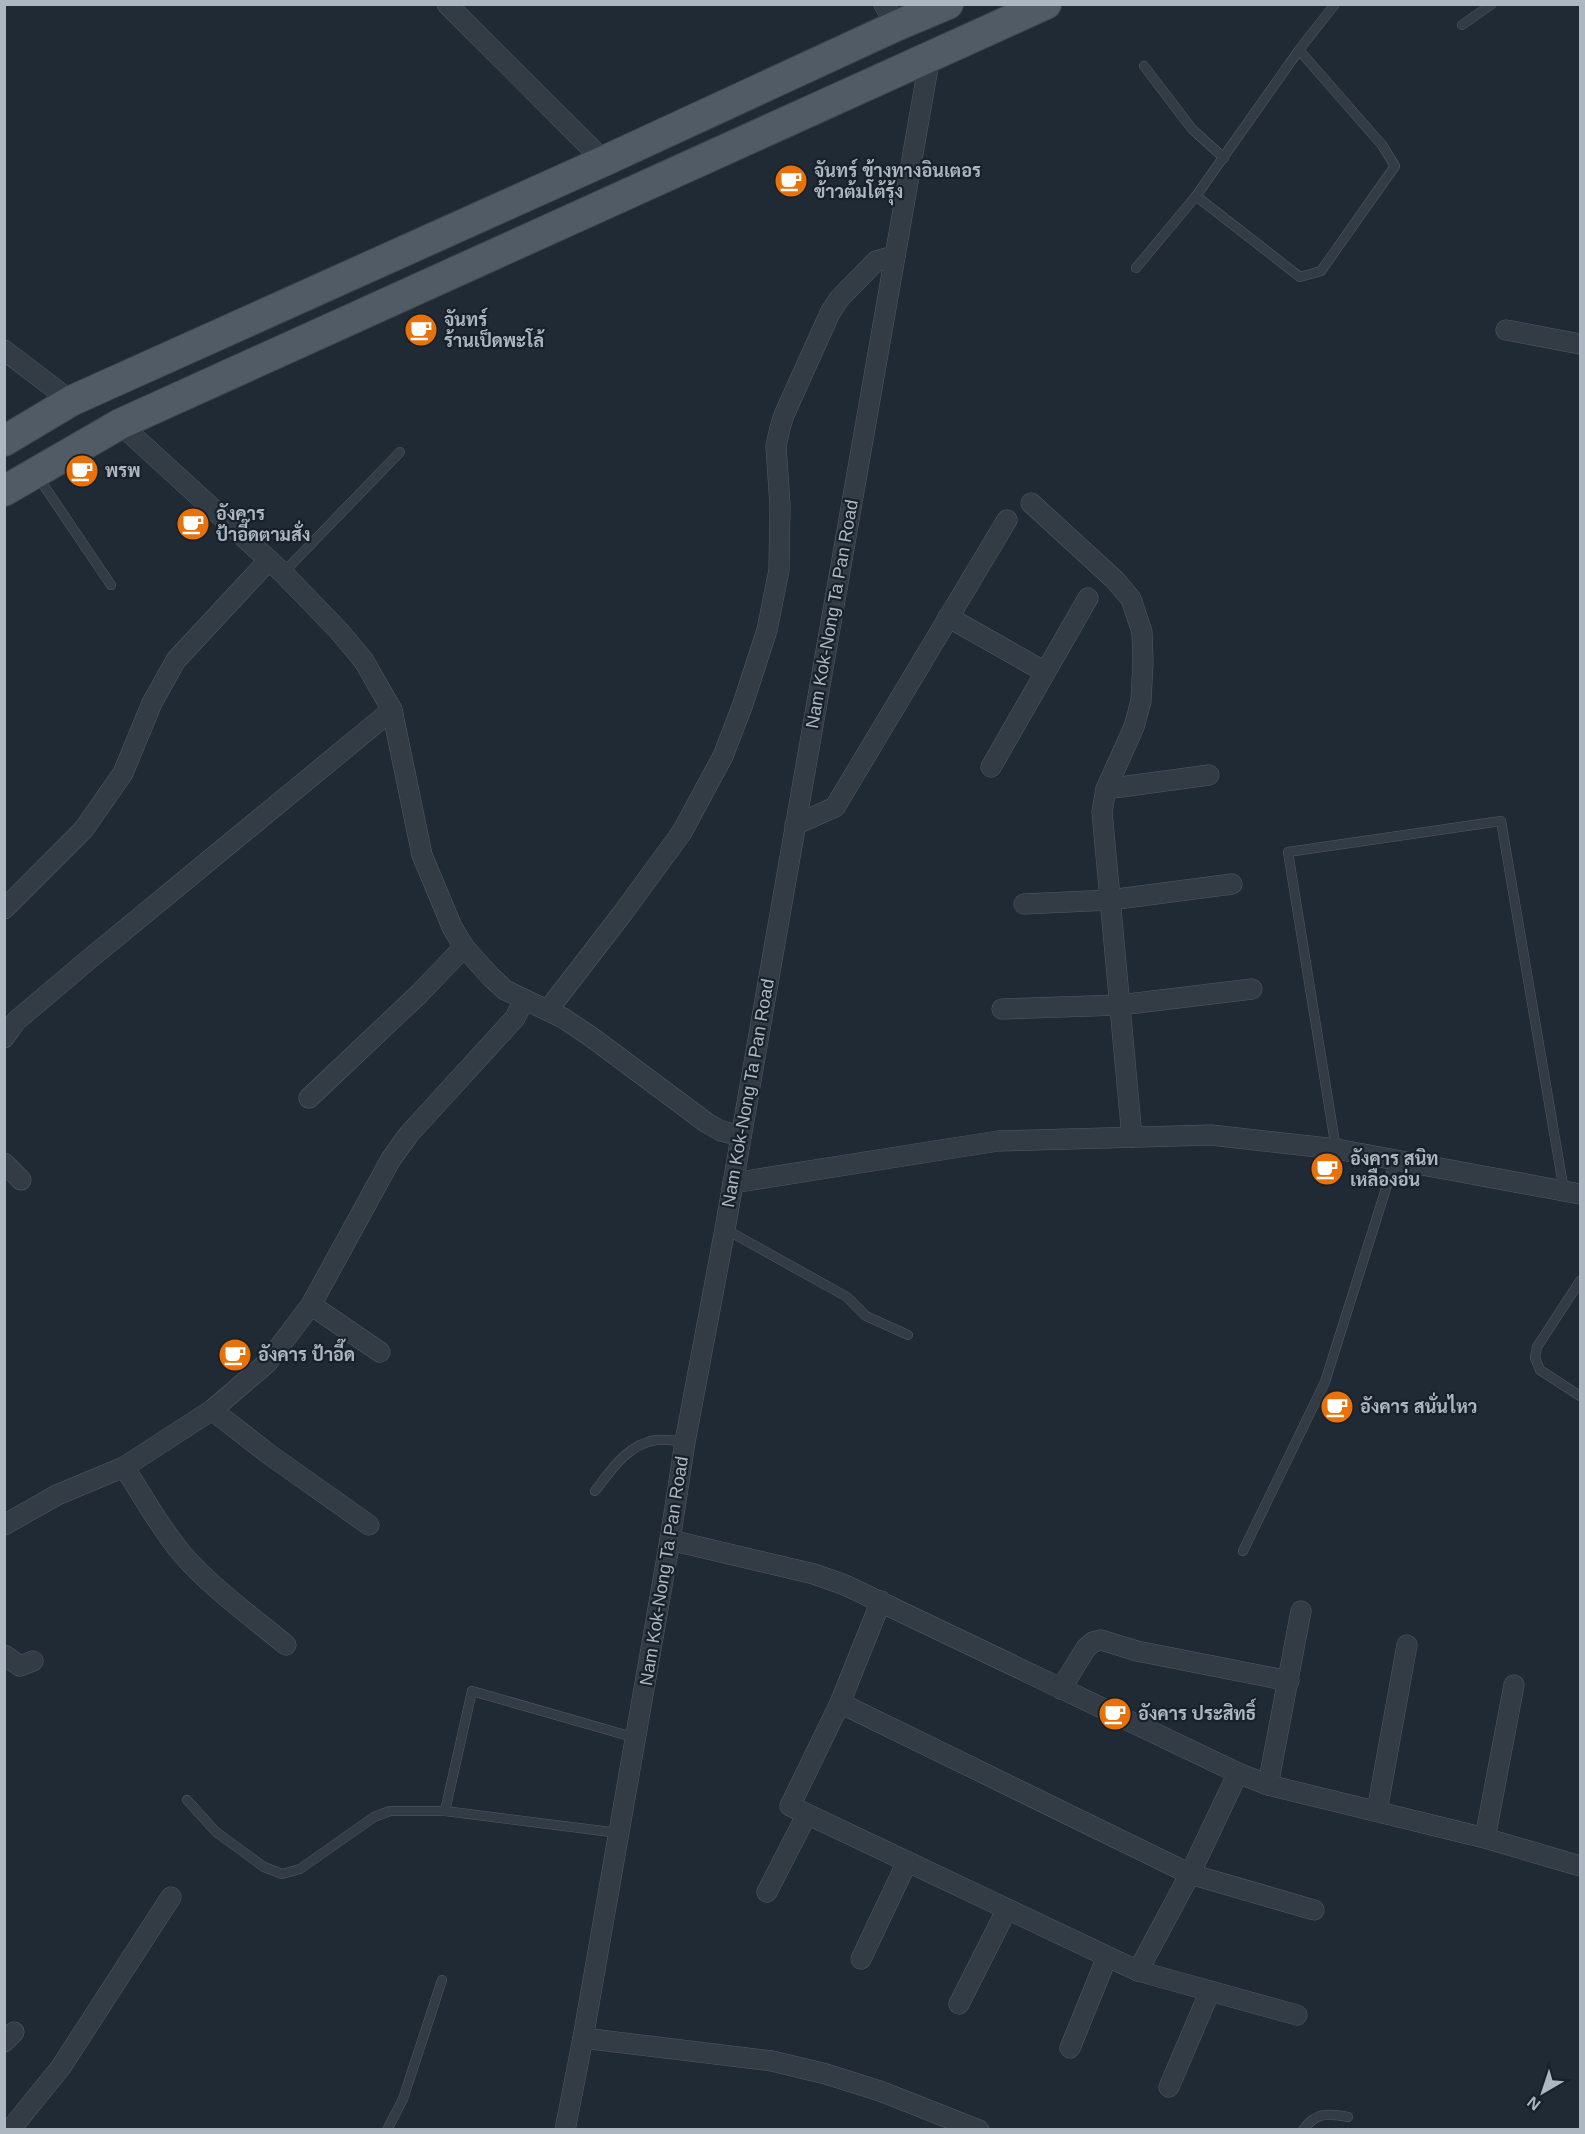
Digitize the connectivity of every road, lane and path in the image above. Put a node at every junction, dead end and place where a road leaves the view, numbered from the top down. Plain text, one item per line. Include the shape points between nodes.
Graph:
1 (447, 4) edge
2 (948, 4) edge
3 (1046, 4) edge
4 (1335, 4) edge
5 (1492, 4) edge
6 (898, 16) edge
7 (1462, 26) dead end
8 (1299, 50) junction
9 (930, 56) junction
10 (1144, 66) dead end
11 (1224, 158) junction
12 (604, 161) junction
13 (1196, 196) junction
14 (895, 256) junction
15 (1136, 268) dead end
16 (1506, 330) dead end
17 (1581, 344) edge
18 (4, 350) edge
19 (71, 401) junction
20 (120, 424) junction
21 (4, 441) edge
22 (400, 452) dead end
23 (35, 472) junction
24 (4, 491) edge
25 (1031, 503) dead end
26 (1007, 520) dead end
27 (276, 567) junction
28 (111, 585) dead end
29 (1088, 598) dead end
30 (948, 617) junction
31 (1045, 672) junction
32 (392, 710) junction
33 (991, 767) dead end
34 (1209, 776) dead end
35 (1106, 789) junction
36 (795, 825) junction
37 (1232, 884) dead end
38 (1110, 900) junction
39 (1024, 904) dead end
40 (4, 909) edge
41 (464, 947) junction
42 (1252, 989) dead end
43 (524, 1000) junction
44 (1120, 1005) junction
45 (1002, 1010) dead end
46 (548, 1011) junction
47 (4, 1038) edge
48 (309, 1098) dead end
49 (741, 1136) junction
50 (1132, 1137) junction
51 (1336, 1149) junction
52 (1395, 1160) junction
53 (4, 1163) edge
54 (21, 1180) dead end
55 (733, 1183) junction
56 (1572, 1193) edge
57 (725, 1229) junction
58 (1581, 1281) edge
59 (311, 1305) junction
60 (908, 1335) dead end
61 (380, 1352) dead end
62 (1581, 1396) edge
63 (212, 1410) junction
64 (685, 1442) junction
65 (124, 1467) junction
66 (595, 1491) dead end
67 (4, 1525) edge
68 (369, 1525) dead end
69 (670, 1540) junction
70 (1243, 1551) dead end
71 (882, 1601) junction
72 (1300, 1611) dead end
73 (286, 1645) dead end
74 (1407, 1645) dead end
75 (4, 1654) edge
76 (33, 1661) dead end
77 (1288, 1681) junction
78 (1514, 1685) dead end
79 (1061, 1689) junction
80 (840, 1703) junction
81 (636, 1738) junction
82 (1238, 1773) junction
83 (1268, 1785) junction
84 (187, 1800) dead end
85 (446, 1811) junction
86 (1377, 1811) junction
87 (807, 1814) junction
88 (619, 1833) junction
89 (1485, 1838) junction
90 (907, 1862) junction
91 (1581, 1866) edge
92 (1190, 1874) junction
93 (767, 1892) dead end
94 (171, 1897) dead end
95 (1007, 1910) junction
96 (1314, 1910) dead end
97 (1107, 1957) junction
98 (861, 1959) dead end
99 (1138, 1971) junction
100 (442, 1980) dead end
101 (1210, 1991) junction
102 (959, 2004) dead end
103 (1298, 2015) dead end
104 (583, 2038) junction
105 (1070, 2048) dead end
106 (1169, 2087) dead end
107 (1348, 2117) dead end
108 (10, 2130) edge
109 (387, 2130) edge
110 (565, 2130) edge
111 (979, 2130) edge
112 (1303, 2130) edge

1 - 12 street
2 - 6 main road
3 - 9 main road
4 - 8 lane
5 - 7 lane
6 - 9 main road
6 - 12 main road
8 - 11 lane
8 - 13 lane via 1382,145 1395,166 1355,223 1321,271 1300,277
9 - 14 street, Nam Kok-Nong Ta Pan Road
9 - 20 main road
10 - 11 lane via 1192,129
11 - 13 lane
12 - 19 main road
13 - 15 lane
14 - 36 street, Nam Kok-Nong Ta Pan Road
14 - 46 street via 876,261 839,299 784,414 776,446 779,570 767,630 723,756 682,832
16 - 17 street
18 - 19 street
19 - 21 main road
20 - 23 main road
20 - 27 street
22 - 27 lane
23 - 24 main road
23 - 28 lane
25 - 35 street via 1115,580 1131,599 1142,632 1141,701 1134,727
26 - 30 street
27 - 32 street via 364,661
27 - 40 street via 176,660 152,703 123,773 84,829
29 - 31 street
30 - 31 street
30 - 36 street via 836,807
31 - 33 street
32 - 41 street via 422,855
32 - 47 street via 16,1021
34 - 35 street
35 - 38 street via 1102,812
36 - 49 street, Nam Kok-Nong Ta Pan Road
37 - 38 street
38 - 39 street
38 - 44 street
41 - 43 street via 505,990
41 - 48 street
42 - 44 street
43 - 46 street
43 - 59 street via 515,1018 391,1159
44 - 45 street
44 - 50 street
46 - 49 street via 590,1036 707,1123
49 - 55 street, Nam Kok-Nong Ta Pan Road
50 - 51 street via 1211,1135
50 - 55 street via 998,1141
51 - 52 street
51 - 56 lane via 1288,852 1501,821
52 - 56 street
52 - 70 lane via 1325,1382
53 - 54 street
55 - 57 street, Nam Kok-Nong Ta Pan Road
57 - 60 lane via 846,1297 866,1316
57 - 64 street, Nam Kok-Nong Ta Pan Road
58 - 62 lane via 1534,1358 1540,1370
59 - 61 street
59 - 63 street via 267,1363
63 - 65 street
63 - 68 street
64 - 66 lane via 644,1443 627,1453
64 - 69 street, Nam Kok-Nong Ta Pan Road
65 - 67 street via 57,1495
65 - 73 street via 183,1555 209,1582
69 - 71 street via 814,1574
69 - 81 street, Nam Kok-Nong Ta Pan Road
71 - 79 street
71 - 80 street
72 - 77 street
74 - 86 street
75 - 76 street via 20,1666
77 - 79 street via 1137,1651 1101,1640 1086,1648
77 - 83 street
78 - 89 street
79 - 82 street
80 - 87 street via 790,1806
80 - 92 street
81 - 85 lane via 472,1691
81 - 88 street, Nam Kok-Nong Ta Pan Road
82 - 83 street
82 - 92 street
83 - 86 street
84 - 85 lane via 216,1832 264,1867 282,1874 300,1869 374,1817 390,1811
85 - 88 lane
86 - 89 street
87 - 90 street
87 - 93 street
88 - 104 street, Nam Kok-Nong Ta Pan Road
89 - 91 street
90 - 95 street
90 - 98 street
92 - 96 street
92 - 99 street
94 - 108 street via 62,2067
95 - 97 street
95 - 102 street
97 - 99 street
97 - 105 street
99 - 101 street
100 - 109 lane via 403,2099
101 - 103 street
101 - 106 street
104 - 110 street, Nam Kok-Nong Ta Pan Road
104 - 111 street via 772,2061 880,2091
107 - 112 lane via 1329,2113 1311,2119

